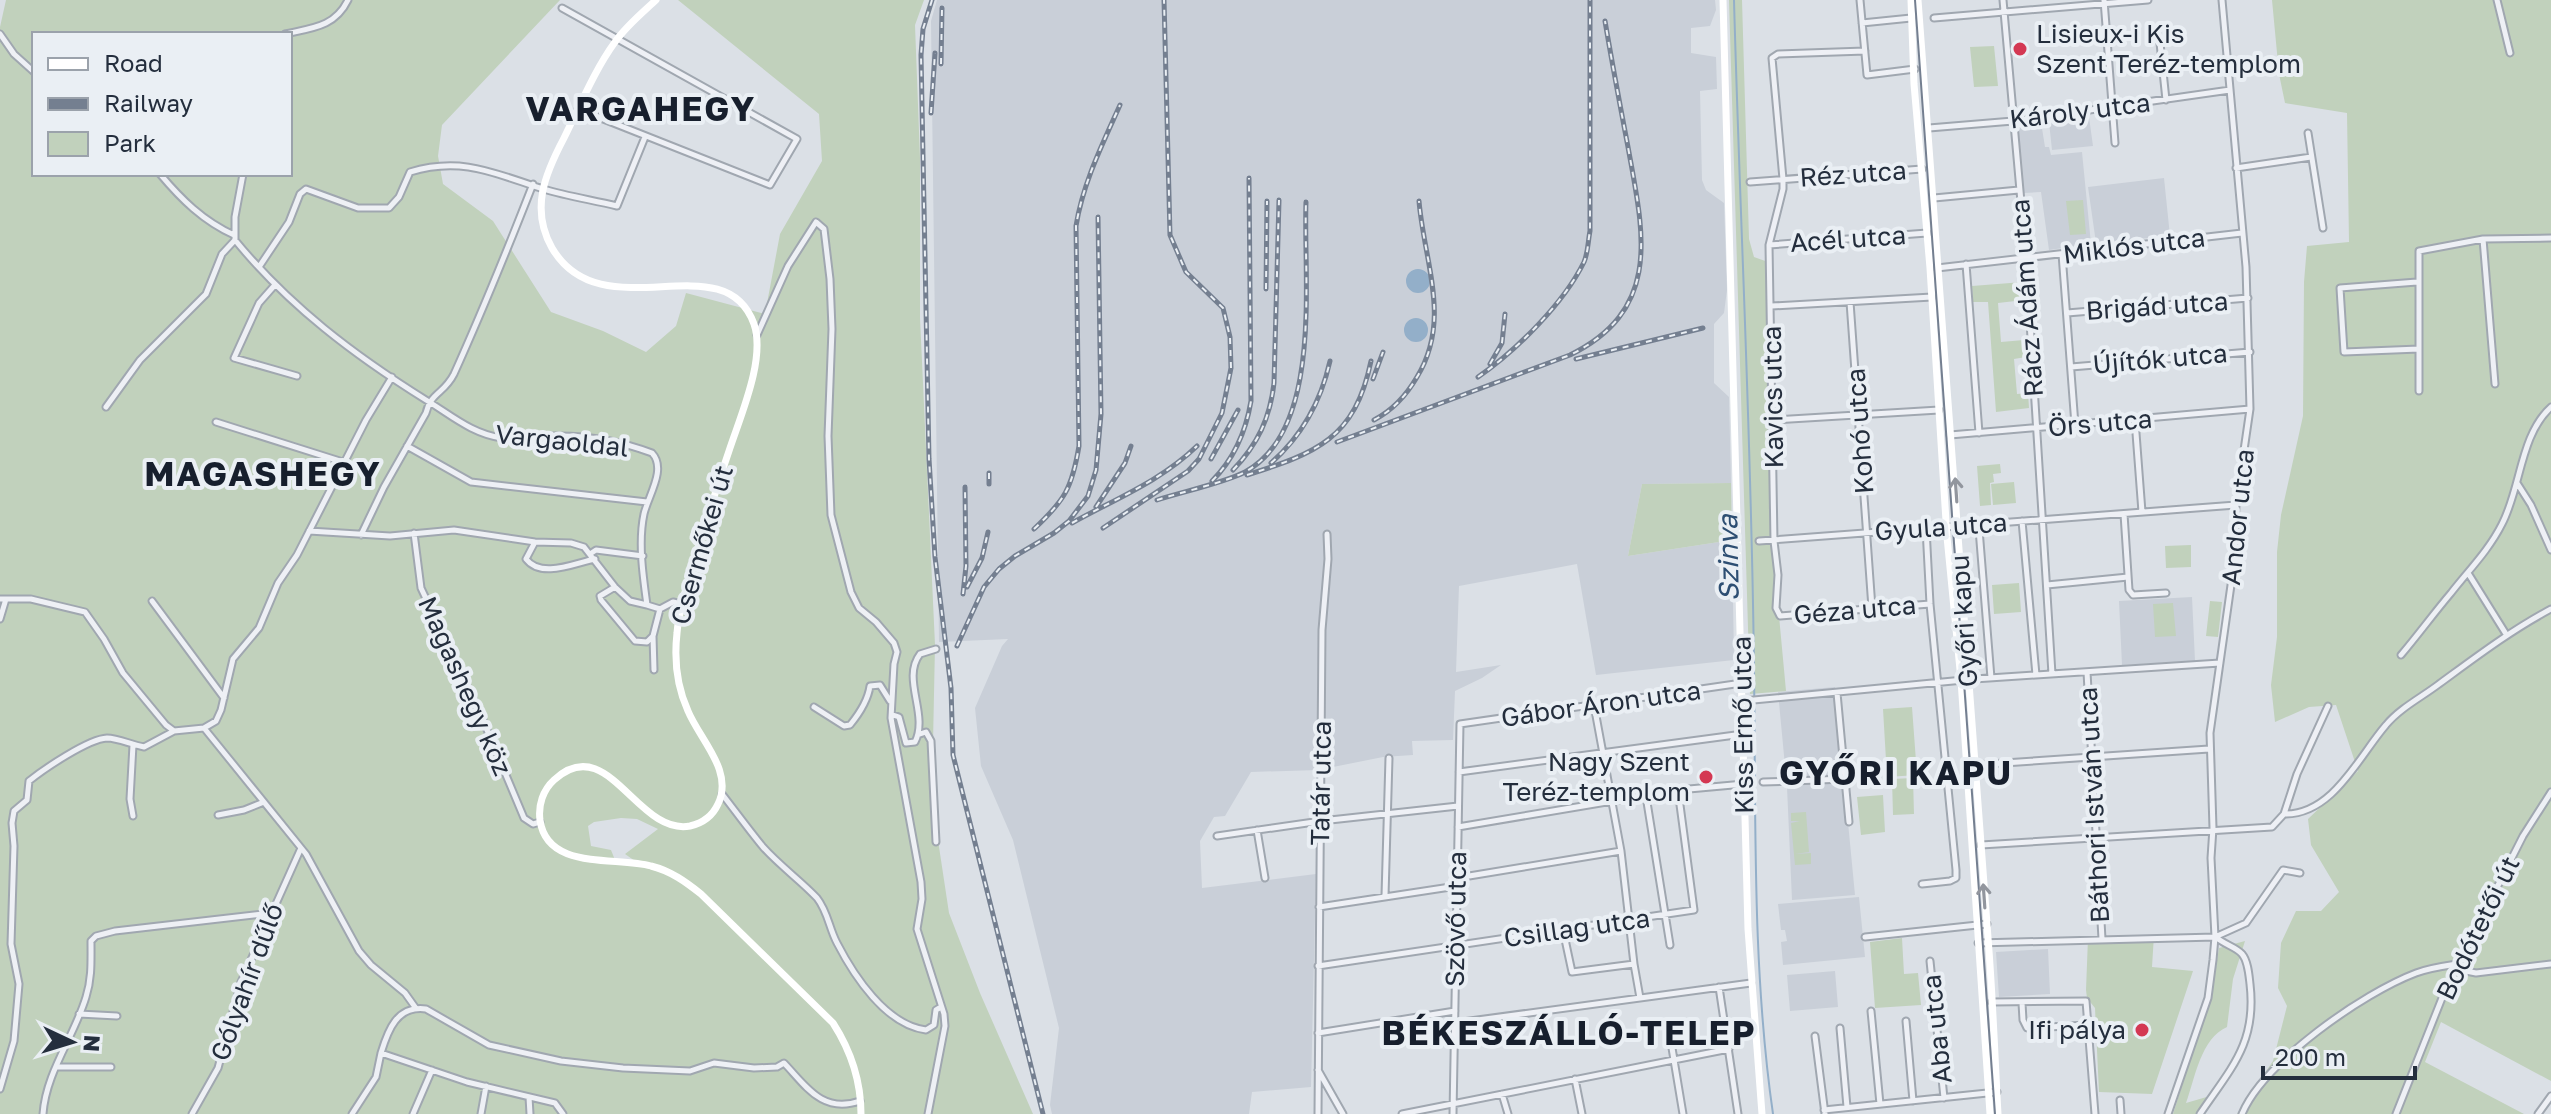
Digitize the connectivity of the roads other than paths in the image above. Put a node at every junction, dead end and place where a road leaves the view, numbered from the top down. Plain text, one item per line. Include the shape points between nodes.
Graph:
1 (348, 0) edge
2 (655, 0) edge
3 (1723, 0) edge
4 (1860, 0) edge
5 (1911, 0) edge
6 (1918, 0) edge
7 (2003, 0) edge
8 (2148, 0) edge
9 (2222, 0) edge
10 (2497, 0) edge
11 (2104, 2) edge
12 (562, 8) dead end
13 (2004, 12) junction
14 (1912, 18) junction
15 (1934, 18) dead end
16 (1862, 23) junction
17 (292, 32) edge
18 (0, 34) edge
19 (617, 39) junction
20 (2160, 43) dead end
21 (1865, 51) junction
22 (2510, 53) dead end
23 (1915, 68) junction
24 (32, 70) edge
25 (2230, 90) junction
26 (2166, 100) junction
27 (2112, 106) junction
28 (578, 109) junction
29 (2013, 121) junction
30 (1929, 128) junction
31 (2308, 133) dead end
32 (645, 137) junction
33 (2115, 143) dead end
34 (2311, 157) junction
35 (2236, 168) junction
36 (1923, 169) junction
37 (162, 176) edge
38 (243, 176) edge
39 (1783, 179) junction
40 (1750, 182) dead end
41 (533, 184) junction
42 (542, 188) junction
43 (2019, 190) junction
44 (1934, 198) junction
45 (2323, 228) dead end
46 (1928, 233) junction
47 (2242, 233) junction
48 (234, 237) junction
49 (2551, 238) edge
50 (2483, 239) junction
51 (1769, 245) junction
52 (2062, 254) junction
53 (2026, 258) junction
54 (1966, 264) junction
55 (259, 267) junction
56 (1934, 268) junction
57 (2417, 282) junction
58 (274, 286) junction
59 (1932, 297) junction
60 (2248, 298) junction
61 (1850, 302) junction
62 (1772, 306) junction
63 (2067, 313) junction
64 (757, 336) junction
65 (2419, 349) junction
66 (2250, 352) junction
67 (2071, 367) junction
68 (297, 376) dead end
69 (392, 377) junction
70 (2495, 384) dead end
71 (2419, 391) dead end
72 (429, 401) junction
73 (106, 407) dead end
74 (2551, 407) edge
75 (1940, 409) junction
76 (2250, 409) junction
77 (1858, 415) junction
78 (1773, 420) junction
79 (2135, 420) junction
80 (216, 422) dead end
81 (2075, 425) junction
82 (2037, 429) junction
83 (1979, 433) junction
84 (1950, 435) junction
85 (407, 446) junction
86 (346, 463) junction
87 (2517, 482) junction
88 (647, 502) junction
89 (2236, 505) junction
90 (2142, 512) junction
91 (2124, 514) junction
92 (2042, 520) junction
93 (2022, 521) junction
94 (1948, 526) junction
95 (1958, 526) junction
96 (1926, 528) junction
97 (1979, 529) dead end
98 (309, 531) junction
99 (1867, 532) junction
100 (414, 533) junction
101 (1327, 534) dead end
102 (361, 535) junction
103 (1759, 541) dead end
104 (1774, 541) junction
105 (535, 542) junction
106 (2551, 550) edge
107 (593, 556) junction
108 (643, 556) junction
109 (2468, 573) junction
110 (2128, 577) junction
111 (2047, 585) junction
112 (615, 587) junction
113 (2166, 593) dead end
114 (3, 599) edge
115 (152, 601) dead end
116 (683, 604) junction
117 (1930, 604) junction
118 (647, 605) junction
119 (1872, 608) junction
120 (660, 609) junction
121 (2551, 609) edge
122 (1780, 616) joint
123 (0, 619) edge
124 (2506, 634) junction
125 (653, 636) junction
126 (936, 649) dead end
127 (2401, 655) dead end
128 (2220, 663) junction
129 (654, 670) dead end
130 (2087, 672) junction
131 (2052, 674) junction
132 (2036, 675) junction
133 (1991, 678) junction
134 (1964, 680) junction
135 (1742, 683) junction
136 (1937, 683) junction
137 (1837, 693) junction
138 (224, 698) junction
139 (1746, 700) junction
140 (891, 702) junction
141 (1594, 705) junction
142 (2328, 706) dead end
143 (814, 707) dead end
144 (891, 718) junction
145 (1460, 724) joint
146 (204, 728) junction
147 (174, 731) junction
148 (1743, 734) junction
149 (919, 735) junction
150 (133, 745) junction
151 (2209, 749) junction
152 (1601, 752) junction
153 (1389, 758) dead end
154 (2090, 758) junction
155 (1974, 765) junction
156 (1459, 772) junction
157 (1845, 779) junction
158 (1763, 782) dead end
159 (1744, 784) junction
160 (1678, 790) junction
161 (2551, 792) edge
162 (722, 794) junction
163 (1646, 796) junction
164 (1613, 801) junction
165 (264, 802) junction
166 (1458, 806) junction
167 (1387, 814) junction
168 (2284, 814) junction
169 (218, 815) dead end
170 (133, 816) dead end
171 (1321, 821) junction
172 (541, 822) junction
173 (1849, 822) dead end
174 (1458, 827) junction
175 (2213, 828) junction
176 (1257, 830) junction
177 (1217, 836) dead end
178 (2095, 837) junction
179 (936, 842) dead end
180 (1981, 845) junction
181 (301, 848) junction
182 (1621, 851) junction
183 (2300, 873) dead end
184 (1265, 878) dead end
185 (1457, 878) junction
186 (1922, 884) dead end
187 (1457, 886) junction
188 (1385, 896) junction
189 (1319, 907) junction
190 (271, 913) junction
191 (1664, 915) junction
192 (1628, 920) junction
193 (1987, 924) junction
194 (1977, 925) junction
195 (1563, 930) junction
196 (1865, 937) dead end
197 (2215, 937) junction
198 (2102, 939) junction
199 (1988, 942) junction
200 (1978, 943) junction
201 (1456, 945) junction
202 (1670, 945) dead end
203 (1930, 961) dead end
204 (1634, 964) junction
205 (2551, 964) edge
206 (1318, 966) junction
207 (2457, 966) junction
208 (1751, 983) junction
209 (1719, 987) junction
210 (1640, 998) junction
211 (1992, 1002) junction
212 (2022, 1003) junction
213 (415, 1007) junction
214 (941, 1007) junction
215 (1455, 1011) junction
216 (1871, 1011) dead end
217 (79, 1014) junction
218 (117, 1016) dead end
219 (1906, 1021) dead end
220 (1455, 1023) junction
221 (2089, 1025) junction
222 (1840, 1028) dead end
223 (1669, 1030) dead end
224 (1318, 1033) junction
225 (1815, 1036) dead end
226 (1729, 1049) junction
227 (381, 1053) junction
228 (1674, 1060) junction
229 (57, 1067) junction
230 (111, 1067) dead end
231 (1318, 1069) junction
232 (432, 1070) junction
233 (1575, 1079) junction
234 (486, 1086) junction
235 (0, 1089) edge
236 (1993, 1093) junction
237 (1502, 1094) junction
238 (2551, 1096) edge
239 (529, 1097) junction
240 (1944, 1098) junction
241 (861, 1100) junction
242 (2120, 1100) dead end
243 (1913, 1101) junction
244 (1454, 1103) junction
245 (1880, 1104) junction
246 (1847, 1107) junction
247 (1824, 1112) edge
248 (43, 1114) edge
249 (192, 1114) edge
250 (352, 1114) edge
251 (413, 1114) edge
252 (481, 1114) edge
253 (530, 1114) edge
254 (563, 1114) edge
255 (861, 1114) edge
256 (928, 1114) edge
257 (1318, 1114) edge
258 (1343, 1114) edge
259 (1402, 1114) edge
260 (1453, 1114) edge
261 (1508, 1114) edge
262 (1582, 1114) edge
263 (1683, 1114) edge
264 (1738, 1114) edge
265 (1762, 1114) edge
266 (1990, 1114) edge
267 (1998, 1114) edge
268 (2095, 1114) edge
269 (2121, 1114) edge
270 (2168, 1114) edge
271 (2200, 1114) edge
272 (2242, 1114) edge
273 (2396, 1114) edge
274 (2538, 1114) edge

1 - 17 street via 329,24
2 - 19 street
3 - 135 street, Kiss Ernő utca
4 - 16 street
5 - 14 street, Győri kapu
6 - 30 street, Győri kapu
7 - 13 street, Rácz Ádám utca
8 - 11 street
9 - 25 street, Andor utca
10 - 22 street
11 - 13 street
11 - 27 street
12 - 19 street
13 - 15 street
13 - 29 street, Rácz Ádám utca
14 - 16 street
14 - 23 street, Győri kapu
16 - 21 street
18 - 24 street
19 - 28 street
19 - 32 street via 797,139 770,185
20 - 26 street
21 - 23 street via 1867,75
21 - 39 street, Kavics utca via 1774,55
23 - 36 street, Győri kapu
25 - 26 street, Károly utca
25 - 35 street, Andor utca
26 - 27 street, Károly utca
27 - 29 street, Károly utca
27 - 33 street
28 - 32 street
28 - 42 street
29 - 30 street, Károly utca
29 - 43 street, Rácz Ádám utca
30 - 44 street, Győri kapu
31 - 34 street
32 - 42 street via 617,206
34 - 35 street
34 - 45 street
35 - 47 street, Andor utca
36 - 39 street, Réz utca
36 - 46 street, Győri kapu
37 - 48 street via 209,223
38 - 48 street
39 - 40 street, Réz utca
39 - 51 street, Kavics utca
41 - 42 street
41 - 55 street via 480,167 437,166 410,172 389,208 369,209 306,189
41 - 72 street via 449,384
42 - 64 street via 547,240 579,276 609,287 699,286 727,292 747,311
43 - 44 street
43 - 53 street, Rácz Ádám utca
44 - 56 street, Győri kapu
46 - 51 street, Acél utca
46 - 56 street, Győri kapu
47 - 52 street, Miklós utca
47 - 60 street, Andor utca
48 - 55 street
48 - 73 street via 206,294 140,360
49 - 50 street
50 - 57 street via 2419,251
50 - 70 street
51 - 62 street, Kavics utca
52 - 53 street, Miklós utca
52 - 63 street
53 - 54 street, Miklós utca
53 - 82 street, Rácz Ádám utca
54 - 56 street, Miklós utca
54 - 83 street
55 - 58 street
56 - 59 street, Győri kapu
56 - 84 street, Győri kapu
57 - 65 street
57 - 65 street via 2340,288 2344,352
58 - 68 street via 259,303 234,358
58 - 69 street via 333,337
59 - 61 street
59 - 75 street, Győri kapu
60 - 63 street, Brigád utca
60 - 66 street, Andor utca
61 - 62 street
61 - 77 street, Kohó utca
62 - 78 street, Kavics utca
63 - 67 street
64 - 116 street, Csermőkei út via 747,395
64 - 140 street via 788,266 816,222 824,229 830,279 831,515 851,592 897,652
65 - 71 street
66 - 67 street, Újítók utca
66 - 76 street, Andor utca
67 - 81 street
69 - 72 street
69 - 86 street
72 - 85 street
72 - 88 street, Vargaoldal via 467,427 503,438 612,441 652,453 658,467
74 - 87 street via 2533,434
75 - 77 street
75 - 94 street, Győri kapu
76 - 79 street, Örs utca
76 - 89 street, Andor utca
77 - 78 street
77 - 99 street, Kohó utca
78 - 104 street, Kavics utca
79 - 81 street, Örs utca
79 - 90 street
80 - 86 street
81 - 82 street, Örs utca
82 - 83 street, Örs utca
82 - 92 street, Rácz Ádám utca
83 - 84 street, Örs utca
95 -> 84 street, Győri kapu
85 - 88 street via 471,482
85 - 102 street
86 - 98 street
87 - 106 street
87 - 109 street via 2501,528
88 - 108 street, Vargaoldal
89 - 90 street, Gyula utca
89 - 128 street, Andor utca
90 - 91 street, Gyula utca
91 - 92 street, Gyula utca
91 - 110 street
92 - 93 street, Gyula utca
92 - 111 street, Rácz Ádám utca
93 - 95 street, Gyula utca
93 - 132 street
94 - 95 street, Gyula utca
94 - 96 street, Gyula utca
94 - 134 street, Győri kapu
95 - 134 street, Győri kapu
96 - 99 street, Gyula utca
96 - 117 street, Győri kapu
97 - 133 street, Győri kapu
98 - 102 street
98 - 138 street via 259,628 233,659
99 - 104 street, Gyula utca
99 - 119 street, Kohó utca
100 - 102 street
100 - 105 street via 454,530
100 - 172 street, Magashegy köz via 421,588 524,818
101 - 171 street, Tatár utca
103 - 104 street, Gyula utca
104 - 122 street, Kavics utca
105 - 107 street via 571,543
105 - 107 street via 526,559 544,569
107 - 108 street via 596,550
107 - 112 street
108 - 118 street, Vargaoldal
109 - 124 street
109 - 127 street
110 - 111 street
110 - 113 street via 2133,595
111 - 131 street, Rácz Ádám utca
112 - 118 street via 630,601
112 - 125 street via 601,600 635,641 647,642
114 - 123 street
114 - 147 street via 31,599 85,612 123,673
115 - 138 street
116 - 120 street via 673,602
116 - 162 street, Csermőkei út via 677,675 689,713 720,769
117 - 119 street, Géza utca
117 - 136 street, Győri kapu
118 - 120 street
119 - 122 street, Géza utca
120 - 125 street
121 - 124 street
124 - 168 street via 2388,722 2330,795 2295,815
125 - 129 street
126 - 149 street via 920,654 913,669
128 - 130 street
128 - 151 street, Andor utca
130 - 131 street
130 - 154 street, Báthori István utca
131 - 132 street
132 - 133 street
133 - 134 street
134 - 136 street
134 - 155 street, Győri kapu
134 - 194 street, Győri kapu
135 - 139 street, Kiss Ernő utca
135 - 141 street, Gábor Áron utca
136 - 137 street
136 - 186 street, Győri kapu via 1956,878
137 - 139 street
137 - 157 street
138 - 146 street via 216,721
139 - 148 street, Kiss Ernő utca
140 - 143 street via 880,685 870,686 856,718 844,726
140 - 144 street
141 - 145 street, Gábor Áron utca
141 - 152 street
142 - 168 street
144 - 149 street via 899,717 906,743
144 - 214 street via 921,882 917,929
145 - 156 street, Szövő utca
146 - 147 street
146 - 165 street
147 - 150 street via 144,747
148 - 152 street
148 - 159 street, Kiss Ernő utca
149 - 179 street via 926,732 931,741
150 - 170 street
150 - 235 street via 107,738 64,756 29,781 27,800 14,811 11,944 19,984 14,1041
151 - 154 street
151 - 175 street, Andor utca
152 - 156 street
152 - 164 street
153 - 167 street
154 - 155 street
154 - 178 street, Báthori István utca
155 - 180 street, Győri kapu
156 - 166 street, Szövő utca
157 - 158 street
157 - 173 street
159 - 160 street
159 - 208 street, Kiss Ernő utca
160 - 163 street
160 - 191 street, Csillag utca via 1694,910
161 - 207 street, Bodótetői út
162 - 172 street via 706,819 671,825 651,816 604,772 581,767 548,786
162 - 214 street via 763,847 818,900 835,940 883,1007 913,1028 926,1030
163 - 164 street
163 - 191 street
164 - 174 street
164 - 182 street
165 - 169 street
165 - 181 street
166 - 167 street
166 - 174 street, Szövő utca
167 - 171 street
167 - 188 street
168 - 175 street via 2272,827
171 - 176 street
171 - 189 street, Tatár utca
172 - 241 street via 552,844 571,856 656,867 701,894 833,1023 850,1054
174 - 185 street, Szövő utca
175 - 178 street
175 - 197 street, Andor utca
176 - 177 street
176 - 184 street
178 - 180 street
178 - 198 street, Báthori István utca
193 -> 180 street, Győri kapu
181 - 190 street, Gólyahír dűlő
181 - 213 street via 359,951
182 - 185 street
182 - 192 street
183 - 197 street via 2283,870 2246,923
185 - 187 street, Szövő utca
187 - 188 street
187 - 201 street, Szövő utca
188 - 189 street
189 - 206 street, Tatár utca
190 - 217 street via 96,936 91,941 92,974
190 - 249 street, Gólyahír dűlő via 236,996 218,1068
191 - 192 street, Csillag utca
191 - 202 street
192 - 195 street, Csillag utca
192 - 204 street
193 - 194 street
193 - 199 street, Győri kapu
194 - 196 street
194 - 200 street, Győri kapu
195 - 201 street, Csillag utca
195 - 204 street via 1572,972
197 - 198 street
197 - 270 street, Andor utca via 2208,998
197 - 271 street via 2242,954 2253,1006 2241,1053
198 - 199 street
199 - 200 street
199 - 211 street, Győri kapu
200 - 236 street, Győri kapu
201 - 206 street, Csillag utca
201 - 215 street, Szövő utca
203 - 240 street, Aba utca
204 - 210 street
205 - 207 street via 2476,973
206 - 224 street, Tatár utca
207 - 272 street via 2419,971 2359,1002 2277,1066
207 - 273 street, Bodótetői út
208 - 209 street
208 - 265 street, Kiss Ernő utca
209 - 210 street
209 - 226 street
210 - 220 street
211 - 212 street
211 - 236 street, Győri kapu
212 - 221 street via 2027,1028
212 - 221 street via 2086,1001
213 - 227 street via 393,1024
213 - 241 street via 489,1045 561,1061 690,1071 714,1063 754,1068 784,1063 816,1099 845,1104
214 - 256 street via 944,1035
215 - 220 street, Szövő utca
215 - 224 street
216 - 245 street
217 - 218 street
217 - 229 street
219 - 243 street, Aba utca
220 - 244 street, Szövő utca
221 - 268 street
222 - 246 street
223 - 228 street
224 - 231 street, Tatár utca
225 - 247 street, Aba utca
226 - 228 street
226 - 264 street
227 - 232 street
227 - 250 street via 376,1077
228 - 233 street
228 - 263 street
229 - 230 street
229 - 248 street via 47,1085
231 - 257 street, Tatár utca
231 - 258 street
232 - 234 street
232 - 251 street
233 - 237 street
233 - 262 street
234 - 239 street
234 - 252 street
236 - 240 street, Aba utca
236 - 266 street, Győri kapu
236 - 267 street, Győri kapu
237 - 244 street
237 - 261 street
238 - 274 street
239 - 253 street
239 - 254 street via 555,1103
240 - 243 street, Aba utca
241 - 255 street
242 - 269 street
243 - 245 street, Aba utca
244 - 259 street
244 - 260 street, Szövő utca
245 - 246 street, Aba utca
246 - 247 street, Aba utca

